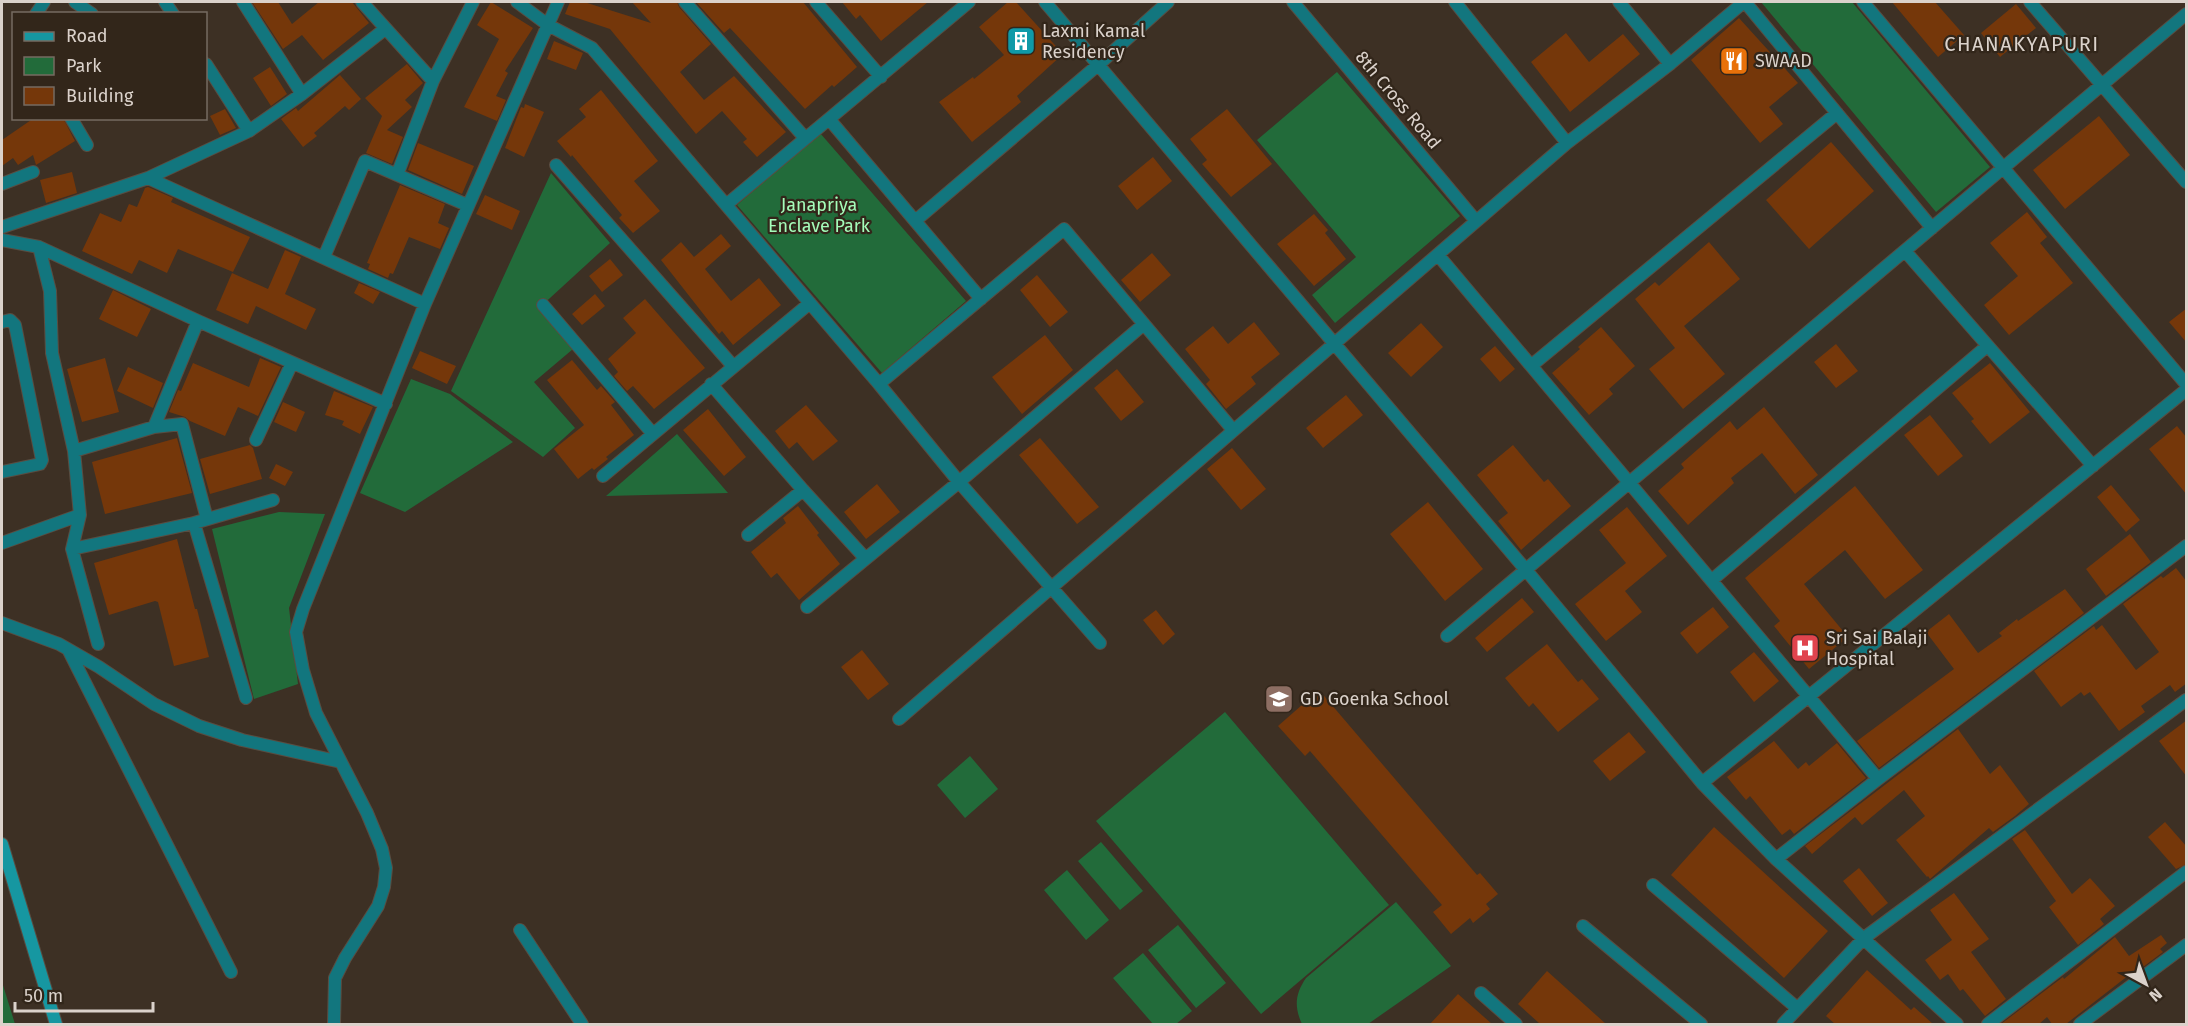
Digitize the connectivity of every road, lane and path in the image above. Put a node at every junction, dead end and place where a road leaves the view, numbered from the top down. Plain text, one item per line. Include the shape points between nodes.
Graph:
1 (75, 2) edge
2 (243, 2) edge
3 (362, 2) edge
4 (473, 2) edge
5 (517, 2) edge
6 (558, 2) edge
7 (685, 2) edge
8 (816, 2) edge
9 (969, 2) edge
10 (1045, 2) edge
11 (1168, 2) edge
12 (1293, 2) edge
13 (1455, 2) edge
14 (1619, 2) edge
15 (1745, 2) edge
16 (1863, 2) edge
17 (2030, 2) edge
18 (89, 12) edge
19 (2187, 14) edge
20 (548, 25) junction
21 (385, 29) junction
22 (1670, 64) junction
23 (1098, 65) junction
24 (207, 66) edge
25 (881, 77) junction
26 (433, 81) junction
27 (2102, 85) junction
28 (302, 94) junction
29 (1837, 113) junction
30 (829, 119) junction
31 (71, 120) edge
32 (249, 131) junction
33 (806, 138) junction
34 (1567, 143) junction
35 (87, 145) dead end
36 (556, 165) dead end
37 (2004, 168) junction
38 (33, 172) dead end
39 (397, 175) junction
40 (148, 178) junction
41 (2187, 182) edge
42 (2, 184) edge
43 (467, 205) junction
44 (726, 205) junction
45 (915, 221) junction
46 (1476, 221) junction
47 (2, 227) edge
48 (1932, 228) junction
49 (2, 240) edge
50 (39, 247) junction
51 (1905, 251) junction
52 (1438, 255) junction
53 (324, 257) junction
54 (981, 299) junction
55 (810, 303) junction
56 (425, 304) junction
57 (543, 305) dead end
58 (198, 321) junction
59 (2, 322) edge
60 (1144, 324) junction
61 (1334, 345) junction
62 (1986, 347) junction
63 (292, 363) junction
64 (1532, 365) junction
65 (733, 366) junction
66 (711, 384) junction
67 (879, 384) junction
68 (2187, 384) edge
69 (2187, 390) edge
70 (386, 404) junction
71 (154, 427) junction
72 (1233, 430) junction
73 (653, 434) junction
74 (256, 440) dead end
75 (74, 451) junction
76 (2093, 466) junction
77 (2, 472) edge
78 (603, 476) dead end
79 (959, 483) junction
80 (1629, 483) junction
81 (803, 490) junction
82 (273, 500) dead end
83 (80, 515) junction
84 (201, 521) junction
85 (748, 535) dead end
86 (2, 543) edge
87 (2187, 546) edge
88 (72, 549) junction
89 (865, 558) junction
90 (1526, 570) junction
91 (1712, 580) junction
92 (1050, 587) junction
93 (807, 607) dead end
94 (2, 623) edge
95 (1447, 636) dead end
96 (1100, 643) dead end
97 (98, 644) dead end
98 (68, 650) junction
99 (1809, 696) junction
100 (246, 698) dead end
101 (2187, 700) edge
102 (899, 719) dead end
103 (341, 762) junction
104 (1878, 779) junction
105 (1702, 783) junction
106 (2, 844) edge
107 (1776, 859) junction
108 (2187, 872) edge
109 (1653, 885) dead end
110 (1583, 926) dead end
111 (520, 930) dead end
112 (1864, 938) junction
113 (2187, 945) edge
114 (231, 972) dead end
115 (1480, 993) dead end
116 (1797, 1008) junction
117 (56, 1024) edge
118 (334, 1024) edge
119 (582, 1024) edge
120 (1516, 1024) edge
121 (1701, 1024) edge
122 (1783, 1024) edge
123 (1957, 1024) edge
124 (1988, 1024) edge
125 (2080, 1024) edge

1 - 18 street
2 - 28 street
3 - 21 street
4 - 26 street
5 - 20 street
6 - 20 street
7 - 33 street
8 - 25 street
9 - 25 street
10 - 23 street
11 - 23 street
12 - 46 street, 8th Cross Road
13 - 34 street
14 - 22 street
15 - 22 street
15 - 29 street
16 - 37 street
17 - 27 street
19 - 27 street
20 - 43 street
20 - 44 street via 592,48
21 - 26 street
21 - 28 street
22 - 34 street
23 - 45 street
23 - 61 street
24 - 32 street
25 - 30 street
26 - 39 street
27 - 37 street
27 - 41 street
28 - 32 street
29 - 48 street
29 - 64 street
30 - 33 street
30 - 45 street
31 - 35 street
32 - 40 street
33 - 44 street
34 - 46 street
36 - 65 street
37 - 48 street
37 - 68 street
38 - 42 street
39 - 43 street
39 - 53 street via 365,161
40 - 47 street
40 - 53 street
43 - 56 street
44 - 55 street
45 - 54 street
46 - 52 street
48 - 51 street
49 - 50 street
50 - 58 street
50 - 75 street via 50,291 52,353
51 - 62 street
51 - 80 street
52 - 61 street
52 - 64 street
53 - 56 street
54 - 60 street via 1064,229
54 - 67 street
55 - 65 street
55 - 67 street
56 - 70 street
57 - 73 street
58 - 63 street
58 - 71 street
59 - 77 street via 15,325 42,460 40,464
60 - 72 street
60 - 79 street
61 - 72 street
61 - 90 street
62 - 76 street
62 - 91 street
63 - 70 street
63 - 74 street
64 - 80 street
65 - 66 street
66 - 73 street
66 - 81 street
67 - 79 street
69 - 76 street
70 - 103 street via 296,632 316,713
71 - 75 street
71 - 84 street via 182,424
72 - 92 street
73 - 78 street
75 - 83 street
76 - 99 street
79 - 89 street
79 - 92 street
80 - 90 street
80 - 91 street
81 - 85 street
81 - 89 street
82 - 84 street
83 - 86 street
83 - 88 street
84 - 88 street
84 - 100 street
87 - 104 street
88 - 97 street
89 - 93 street
90 - 95 street
90 - 105 street
91 - 99 street
92 - 96 street
92 - 102 street
94 - 98 street
98 - 103 street via 154,704 199,726 242,740
98 - 114 street
99 - 104 street
99 - 105 street
101 - 112 street
103 - 118 street via 371,822 386,868 378,906 335,978
104 - 107 street
105 - 107 street
106 - 117 street
107 - 112 street
108 - 124 street
109 - 116 street
110 - 121 street
111 - 119 street
112 - 116 street
112 - 123 street
113 - 125 street
115 - 120 street
116 - 122 street

